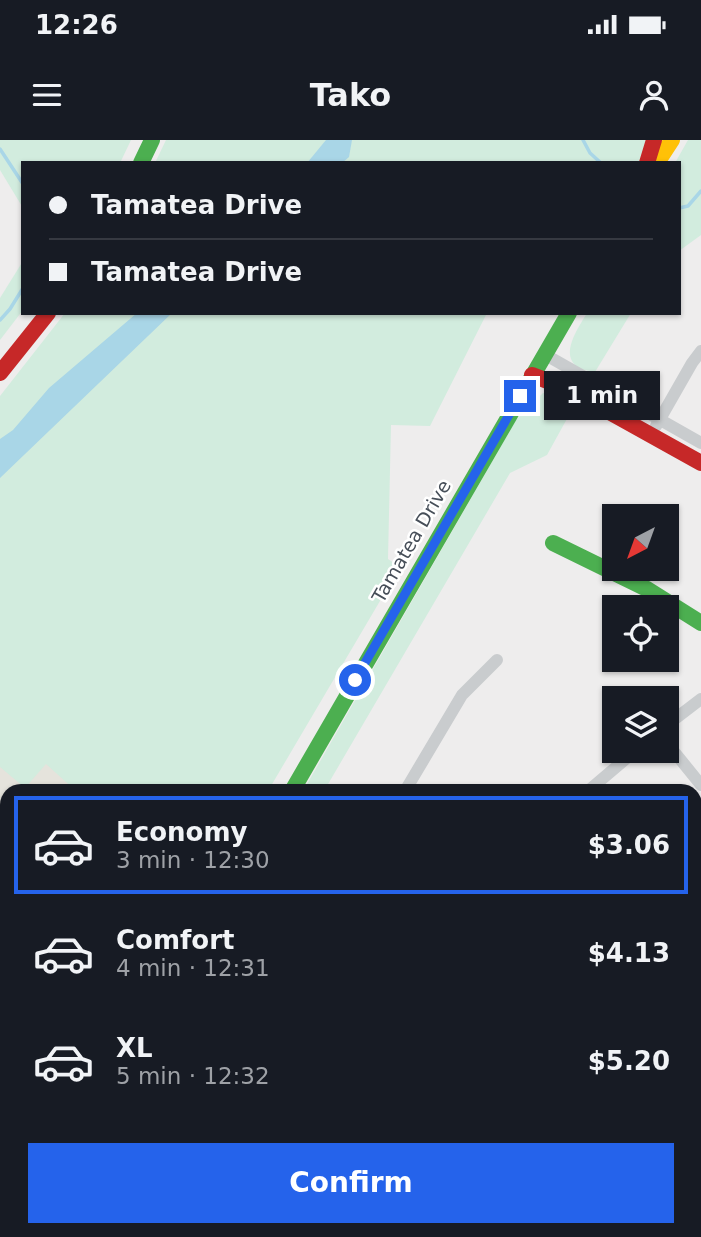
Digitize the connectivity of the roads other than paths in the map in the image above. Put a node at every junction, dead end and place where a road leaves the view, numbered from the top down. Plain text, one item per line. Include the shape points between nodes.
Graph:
1 (142, 140) edge
2 (152, 140) edge
3 (654, 140) edge
4 (672, 140) edge
5 (133, 161) edge
6 (142, 161) edge
7 (649, 161) edge
8 (658, 161) edge
9 (34, 315) edge
10 (46, 315) edge
11 (568, 315) edge
12 (701, 351) edge
13 (544, 354) junction
14 (0, 357) edge
15 (0, 373) edge
16 (532, 375) junction
17 (655, 427) junction
18 (701, 443) edge
19 (701, 463) edge
20 (553, 542) dead end
21 (701, 623) edge
22 (497, 660) dead end
23 (701, 699) edge
24 (679, 716) edge
25 (679, 758) edge
26 (621, 763) edge
27 (296, 784) edge
28 (409, 784) edge
29 (596, 784) edge
30 (700, 784) edge

1 - 5 main road
2 - 6 main road
3 - 7 main road
4 - 8 main road
9 - 14 main road
10 - 15 main road
11 - 13 main road, Tamatea Drive
12 - 17 street
13 - 16 main road, Tamatea Drive
13 - 17 street
16 - 17 main road
16 - 27 main road, Tamatea Drive
17 - 18 street
17 - 19 main road
20 - 21 main road via 647,589
22 - 28 street via 461,695
23 - 24 street
25 - 30 street
26 - 29 street

